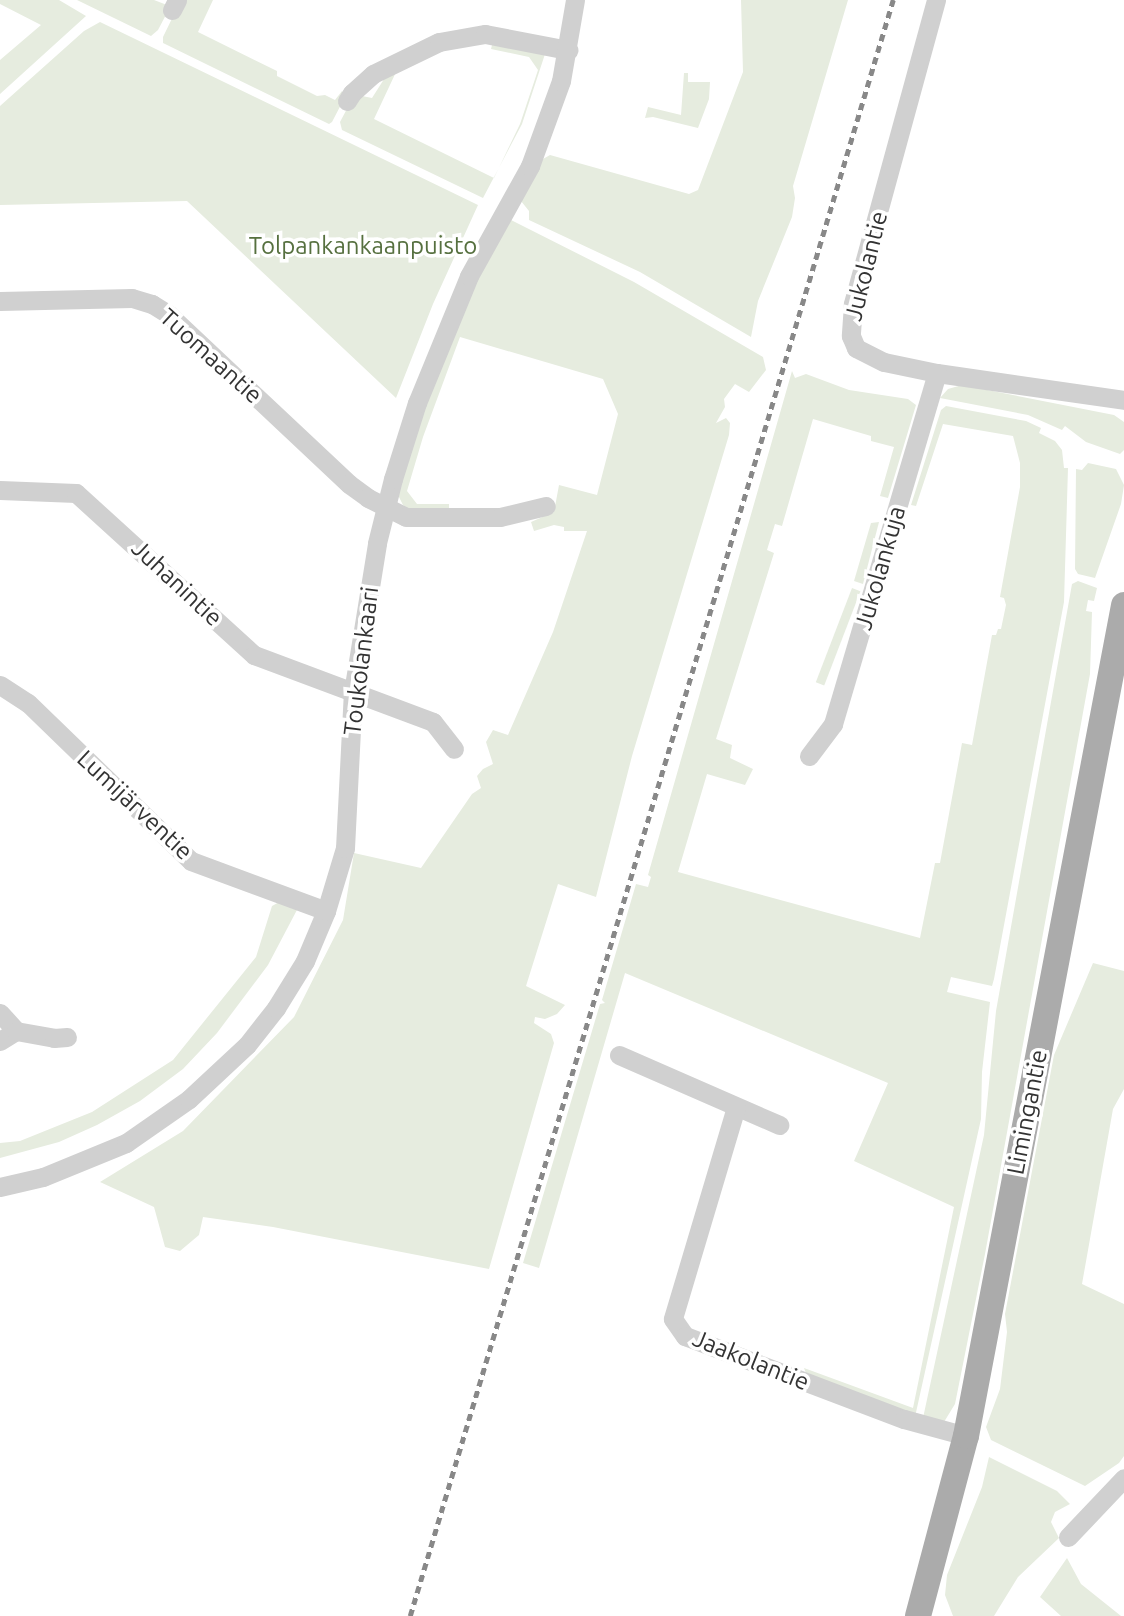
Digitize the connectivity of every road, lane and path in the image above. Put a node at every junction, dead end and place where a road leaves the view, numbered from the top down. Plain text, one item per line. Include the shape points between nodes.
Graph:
1 (575, 0) edge
2 (936, 0) edge
3 (568, 50) junction
4 (347, 101) dead end
5 (0, 302) edge
6 (937, 373) junction
7 (1124, 400) edge
8 (0, 491) edge
9 (546, 506) dead end
10 (386, 507) junction
11 (1124, 605) edge
12 (0, 685) edge
13 (353, 692) junction
14 (454, 749) dead end
15 (809, 756) dead end
16 (326, 911) junction
17 (0, 1013) edge
18 (8, 1036) edge
19 (67, 1037) dead end
20 (619, 1055) dead end
21 (736, 1107) junction
22 (779, 1125) dead end
23 (0, 1187) edge
24 (966, 1436) junction
25 (1124, 1478) edge
26 (1068, 1537) dead end
27 (918, 1616) edge

1 - 3 street, Toukolankaari
2 - 6 street, Jukolantie via 849,323 856,348 866,355
3 - 4 street via 485,34 439,42 373,74
3 - 10 street, Toukolankaari via 530,166 470,276 417,403
5 - 10 street, Tuomaantie via 132,298 152,304 349,484
6 - 7 street, Jukolantie
6 - 15 street, Jukolankuja via 833,724
8 - 13 street, Juhanintie via 76,493 254,655
9 - 10 street, Tuomaantie via 500,517 429,519 406,517
10 - 13 street, Toukolankaari
11 - 24 main road, Limingantie
12 - 16 street, Lumijärventie via 27,703 191,860
13 - 14 street, Juhanintie via 433,722
13 - 16 street, Toukolankaari via 345,848
16 - 23 street, Toukolankaari via 305,961 276,1008 208,1083 126,1143 43,1177
17 - 18 street
18 - 19 street
20 - 21 street
21 - 22 street
21 - 24 street, Jaakolantie via 673,1319 685,1336 904,1419
24 - 27 main road, Limingantie
25 - 26 street

